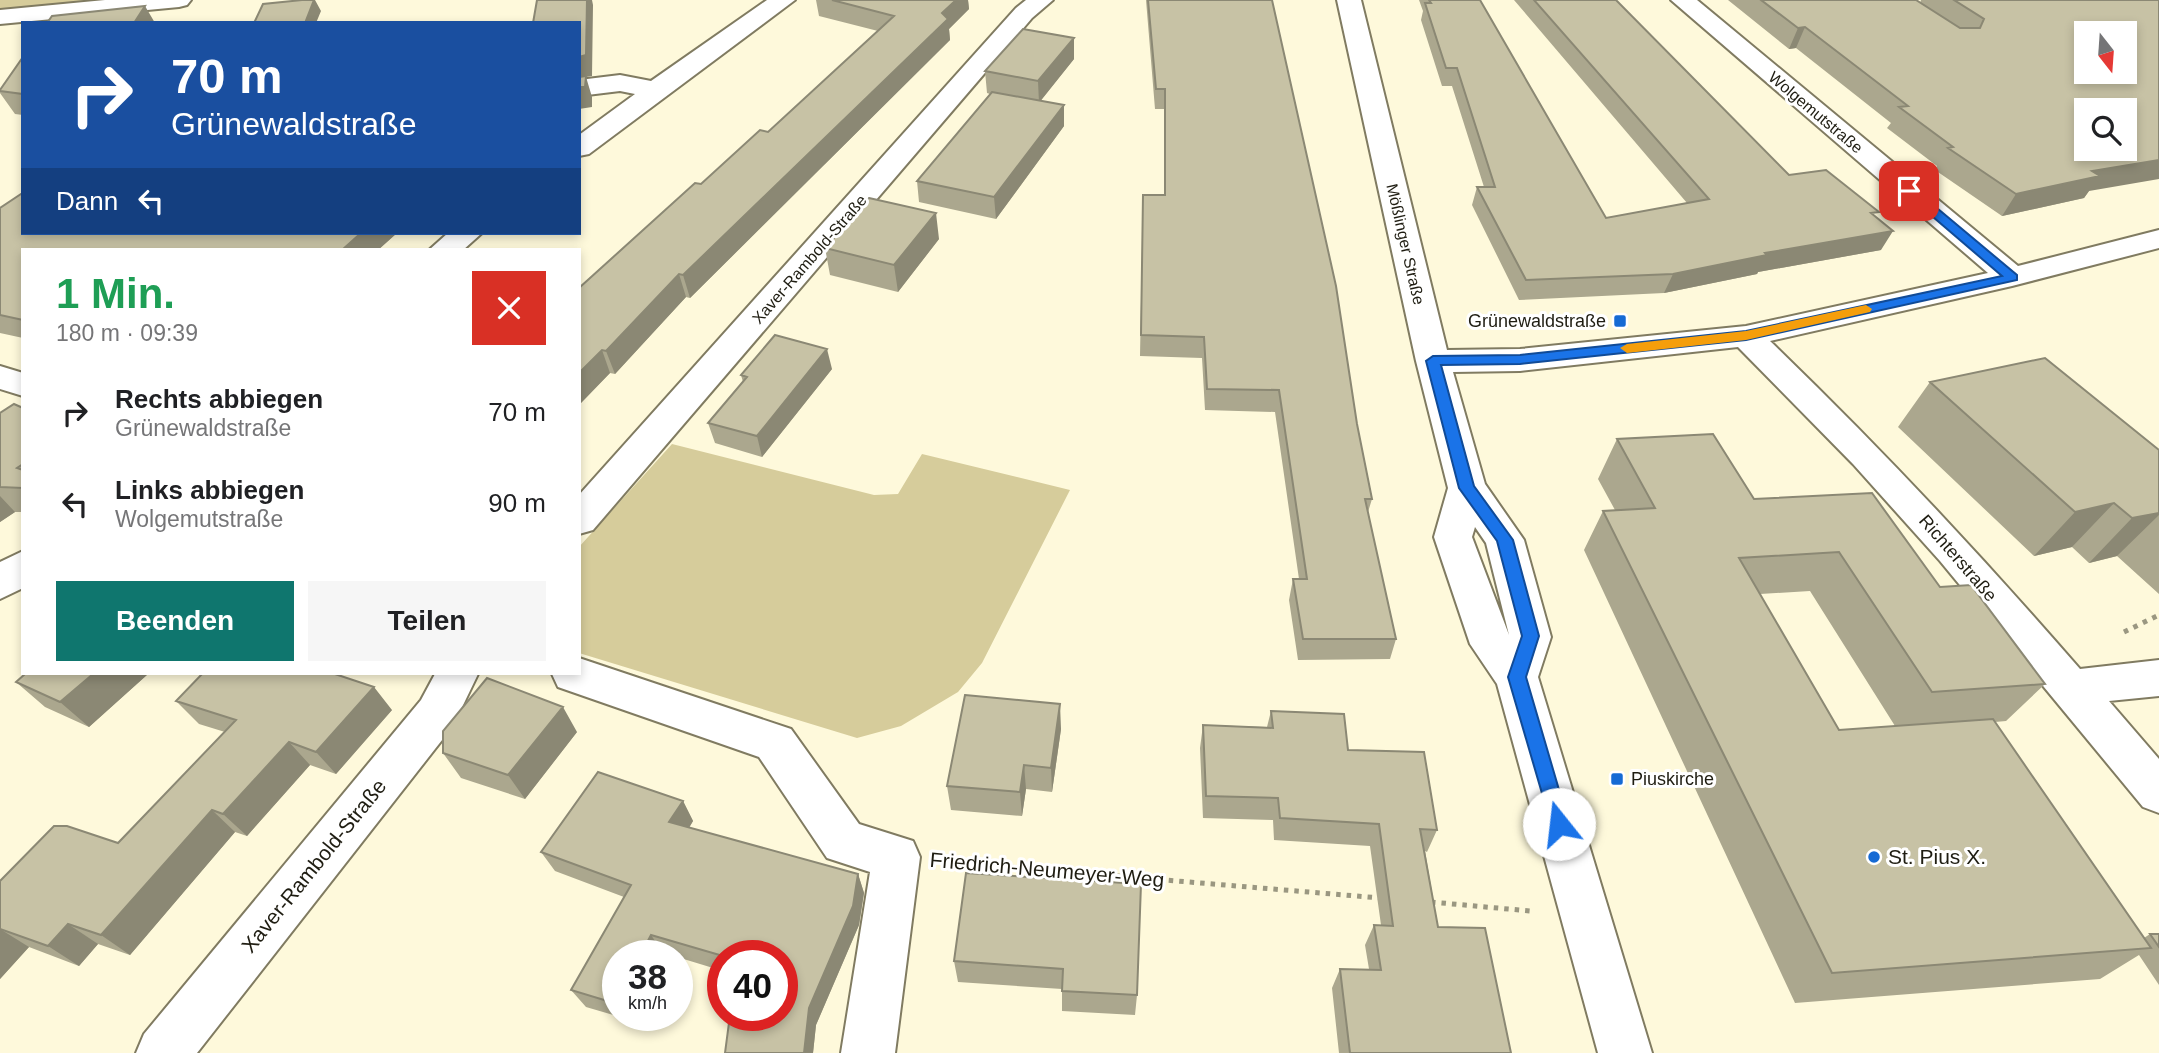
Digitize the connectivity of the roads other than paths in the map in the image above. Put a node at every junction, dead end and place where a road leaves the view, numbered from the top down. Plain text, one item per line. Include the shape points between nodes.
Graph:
1 (179, 0) edge
2 (783, 0) edge
3 (1041, 0) edge
4 (1349, 0) edge
5 (1683, 0) edge
6 (0, 17) edge
7 (581, 88) edge
8 (656, 90) junction
9 (581, 146) edge
10 (464, 235) edge
11 (2159, 239) edge
12 (447, 248) edge
13 (2012, 277) junction
14 (1746, 336) junction
15 (1433, 361) junction
16 (0, 377) edge
17 (21, 384) edge
18 (581, 518) edge
19 (21, 567) edge
20 (0, 583) edge
21 (456, 675) edge
22 (576, 675) edge
23 (2159, 678) edge
24 (2069, 688) junction
25 (2159, 792) edge
26 (163, 1053) edge
27 (868, 1053) edge
28 (1625, 1053) edge

1 - 6 street
2 - 8 street
3 - 18 street, Xaver-Rambold-Straße via 1024,13
4 - 15 street, Mößlinger Straße
5 - 13 street, Wolgemutstraße
7 - 8 street via 620,82
8 - 9 street
10 - 12 street
11 - 13 street
13 - 14 street
14 - 15 street via 1520,359
14 - 24 street, Richterstraße via 1866,455
15 - 28 street, Mößlinger Straße via 1467,488 1453,537 1492,644 1517,677
16 - 17 street
19 - 20 street
21 - 26 street, Xaver-Rambold-Straße via 437,713
22 - 27 street via 775,743 844,842 896,857
23 - 24 street
24 - 25 street, Richterstraße

